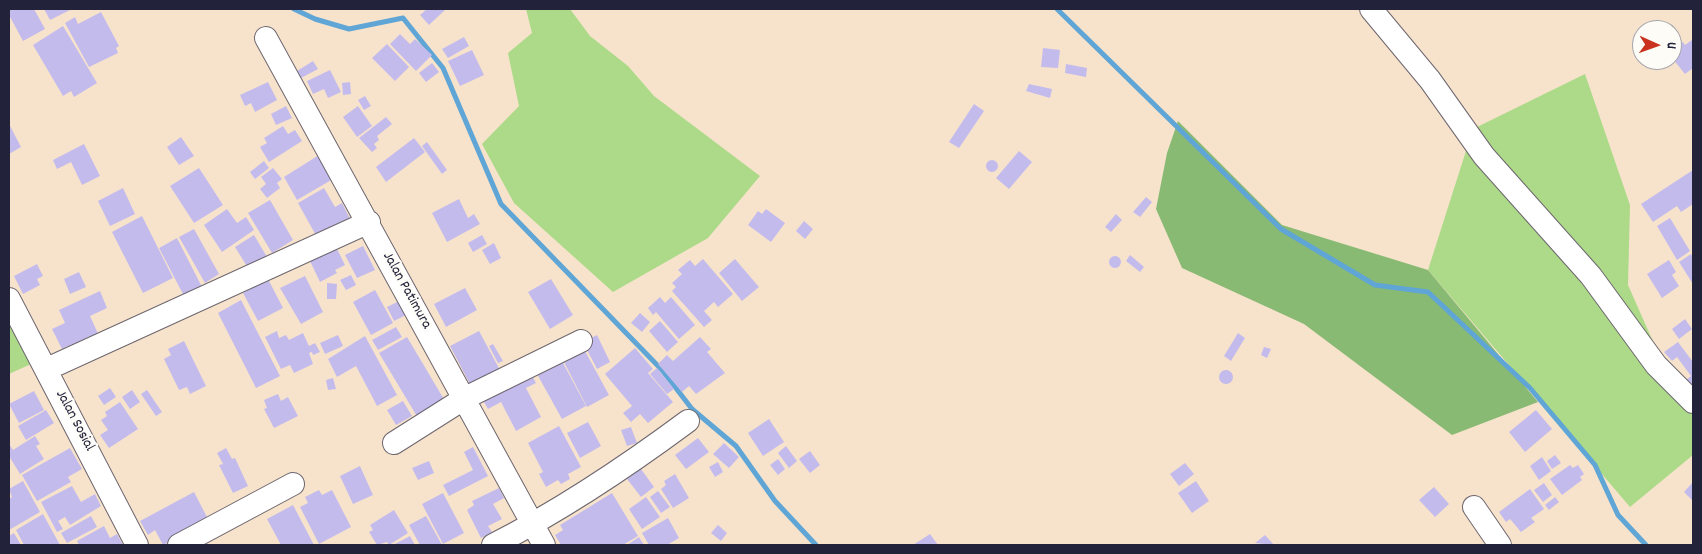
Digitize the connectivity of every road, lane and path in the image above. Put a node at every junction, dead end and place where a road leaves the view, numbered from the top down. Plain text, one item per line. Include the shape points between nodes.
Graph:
1 (1371, 9) edge
2 (266, 38) dead end
3 (368, 222) junction
4 (9, 299) edge
5 (581, 341) dead end
6 (47, 369) junction
7 (465, 398) junction
8 (1693, 402) edge
9 (688, 421) dead end
10 (394, 443) dead end
11 (293, 484) dead end
12 (1474, 507) dead end
13 (533, 525) junction
14 (137, 545) edge
15 (179, 545) edge
16 (493, 545) edge
17 (544, 545) edge
18 (1500, 545) edge

1 - 8 street via 1430,80 1484,156 1591,276 1656,364
2 - 3 street, Jalan Patimura
3 - 6 street
3 - 7 street, Jalan Patimura
4 - 6 street, Jalan Sosial
5 - 7 street
6 - 14 street, Jalan Sosial
7 - 10 street
7 - 13 street, Jalan Patimura
9 - 13 street via 623,470
11 - 15 street
12 - 18 street
13 - 16 street
13 - 17 street, Jalan Patimura

